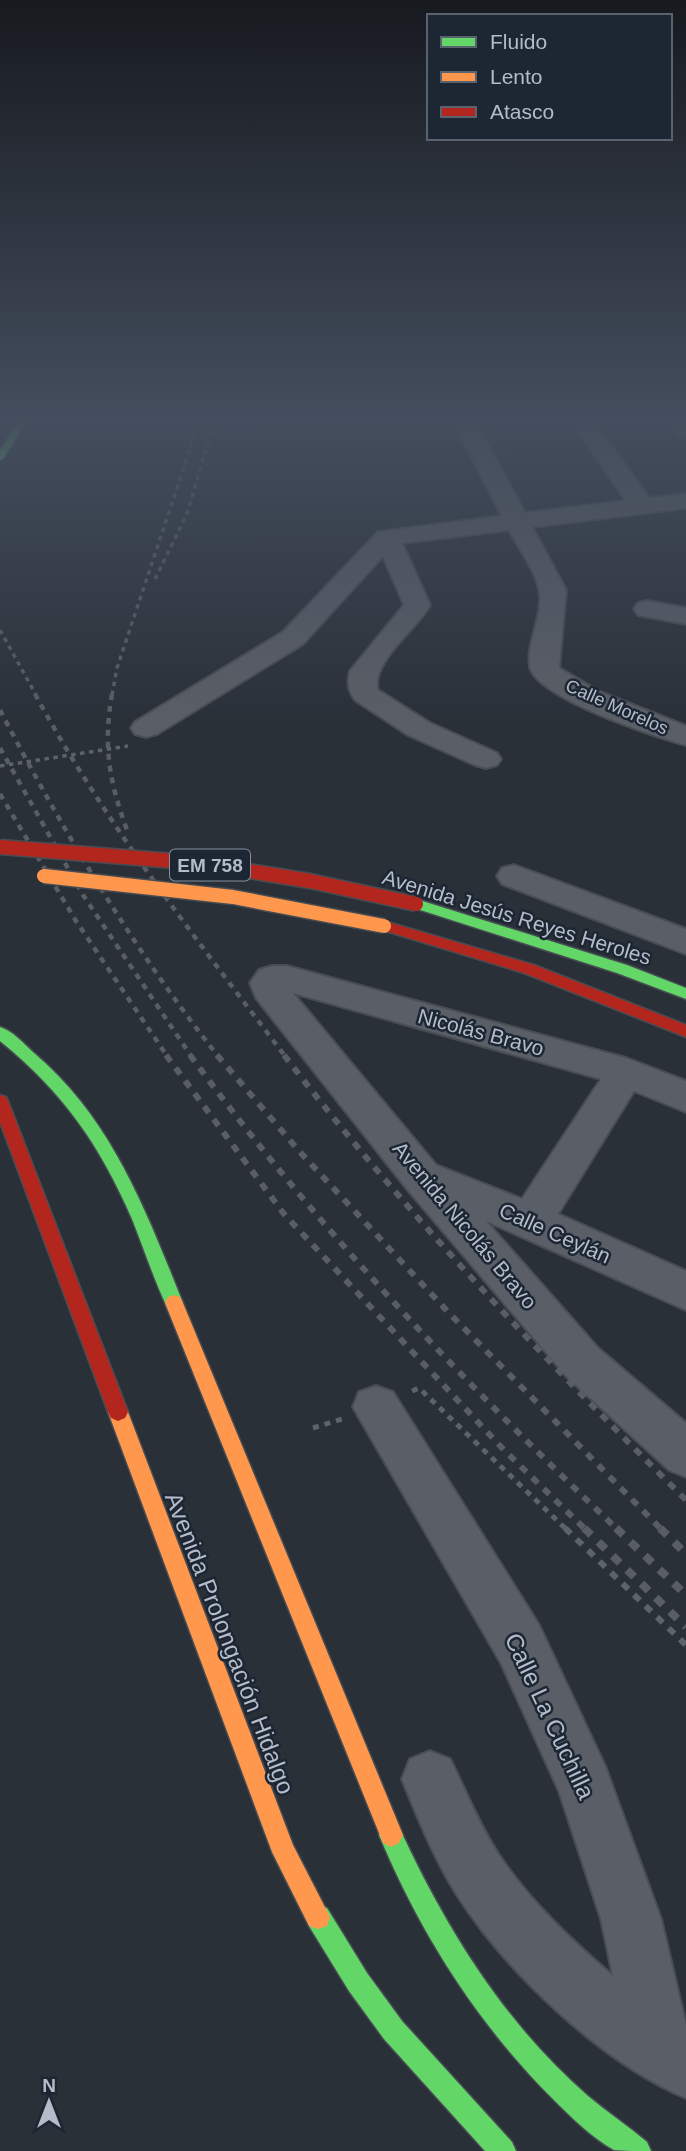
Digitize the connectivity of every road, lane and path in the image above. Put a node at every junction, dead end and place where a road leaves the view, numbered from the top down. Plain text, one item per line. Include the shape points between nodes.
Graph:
1 (520, 519) edge
2 (514, 520) junction
3 (387, 537) junction
4 (647, 609) dead end
5 (686, 616) edge
6 (686, 736) edge
7 (137, 737) joint
8 (486, 759) dead end
9 (0, 766) edge
10 (0, 847) edge
11 (27, 875) dead end
12 (514, 876) dead end
13 (686, 942) edge
14 (272, 979) joint
15 (686, 994) edge
16 (686, 1031) edge
17 (0, 1033) edge
18 (626, 1072) junction
19 (686, 1097) edge
20 (0, 1101) edge
21 (422, 1177) junction
22 (531, 1221) junction
23 (686, 1291) edge
24 (376, 1408) junction
25 (313, 1428) dead end
26 (686, 1454) edge
27 (686, 1645) edge
28 (430, 1780) dead end
29 (674, 2059) edge
30 (503, 2151) edge
31 (638, 2151) edge

1 - 2 street
2 - 3 street
2 - 6 street, Calle Morelos via 556,603 545,670 592,698
3 - 7 street via 293,638
3 - 8 street via 417,605 374,657 361,687 419,729
4 - 5 street
7 - 9 path, bridge
10 - 15 highway, Avenida Jesús Reyes Heroles / EM 758, bridge via 199,863 310,881 416,904
11 - 16 highway, EM 758, bridge via 233,897 384,926 529,969
12 - 13 street
14 - 18 street, Nicolás Bravo via 287,979
14 - 21 street, Avenida Nicolás Bravo via 270,989
17 - 31 highway via 54,1076 97,1131 114,1163 269,1527 391,1839 444,1943 481,2000 526,2055 577,2104
18 - 19 street, Nicolás Bravo
18 - 22 street
20 - 30 highway, Avenida Prolongación Hidalgo via 284,1852 343,1963 376,2010
21 - 22 street, Calle Ceylán
21 - 26 street, Avenida Nicolás Bravo via 582,1362
22 - 23 street, Calle Ceylán
24 - 25 path
24 - 27 path via 419,1388
24 - 29 street, Calle La Cuchilla via 520,1644 585,1786
28 - 29 street via 478,1876 536,1946

